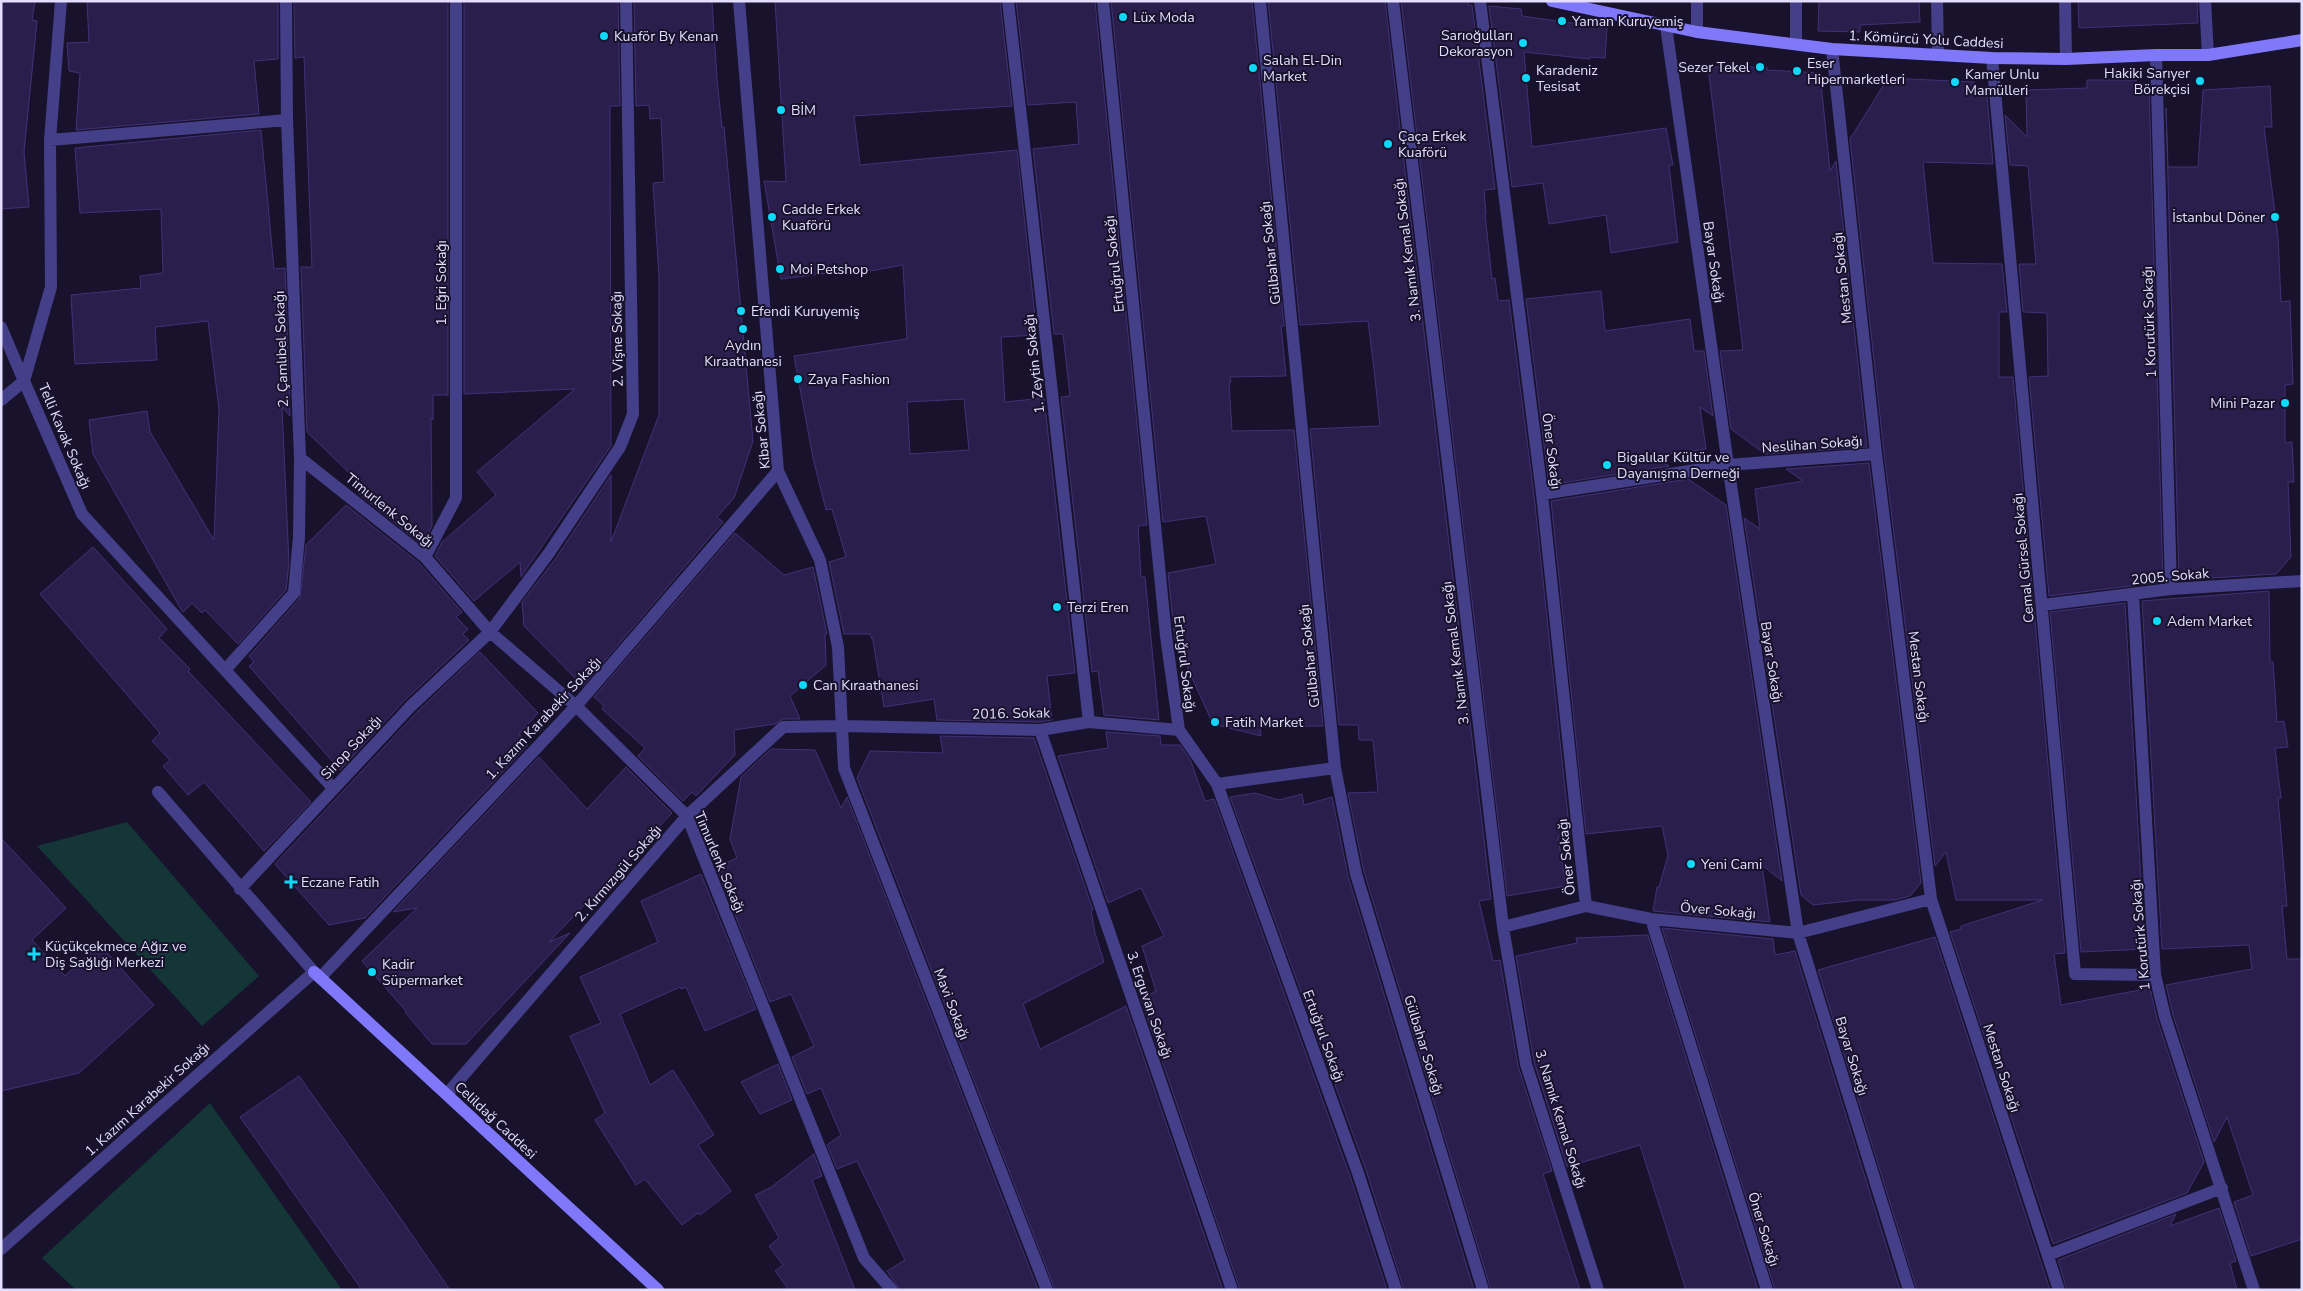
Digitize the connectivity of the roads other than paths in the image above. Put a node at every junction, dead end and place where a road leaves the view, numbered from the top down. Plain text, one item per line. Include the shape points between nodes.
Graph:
1 (62, 1) edge
2 (286, 1) edge
3 (456, 1) edge
4 (626, 1) edge
5 (739, 1) edge
6 (1008, 1) edge
7 (1103, 1) edge
8 (1260, 1) edge
9 (1393, 1) edge
10 (1480, 1) edge
11 (1552, 1) edge
12 (1697, 1) edge
13 (1796, 1) edge
14 (1937, 1) edge
15 (2065, 1) edge
16 (2205, 1) edge
17 (1666, 26) junction
18 (1697, 32) junction
19 (2302, 40) edge
20 (1796, 44) junction
21 (1832, 49) junction
22 (1938, 54) junction
23 (2156, 54) junction
24 (2208, 55) junction
25 (1992, 58) junction
26 (2066, 59) junction
27 (287, 120) junction
28 (50, 140) junction
29 (1, 327) edge
30 (24, 381) junction
31 (1, 400) edge
32 (1876, 454) junction
33 (300, 458) junction
34 (1728, 465) junction
35 (778, 471) junction
36 (1542, 494) junction
37 (425, 557) junction
38 (2302, 581) edge
39 (2171, 589) junction
40 (2133, 594) junction
41 (2042, 605) junction
42 (490, 632) junction
43 (225, 670) junction
44 (576, 706) junction
45 (1089, 722) junction
46 (843, 726) junction
47 (1040, 730) junction
48 (1179, 730) junction
49 (1335, 768) junction
50 (1217, 784) junction
51 (333, 788) junction
52 (158, 792) dead end
53 (687, 816) junction
54 (240, 889) junction
55 (1931, 899) junction
56 (1586, 906) junction
57 (1652, 919) junction
58 (1503, 927) junction
59 (1798, 933) junction
60 (2156, 974) junction
61 (317, 975) junction
62 (447, 1094) junction
63 (2222, 1188) junction
64 (1, 1249) edge
65 (2048, 1255) junction
66 (658, 1290) edge
67 (892, 1290) edge
68 (1047, 1290) edge
69 (1232, 1290) edge
70 (1396, 1290) edge
71 (1483, 1290) edge
72 (1598, 1290) edge
73 (1767, 1290) edge
74 (1909, 1290) edge
75 (2059, 1290) edge
76 (2254, 1290) edge

1 - 28 street, Telli Kavak Sokağı
2 - 27 street, 2. Çamlıbel Sokağı
3 - 37 street, 1. Eğri Sokağı via 456,498
4 - 42 street, 2. Vişne Sokağı via 633,414 620,447 549,554
5 - 35 street, Kibar Sokağı
6 - 45 street, 1. Zeytin Sokağı
7 - 48 street, Ertuğrul Sokağı via 1166,636
8 - 49 street, Gülbahar Sokağı
9 - 58 street, 3. Namık Kemal Sokağı
10 - 36 street, Öner Sokağı
11 - 17 street, 1. Kömürcü Yolu Caddesi
12 - 18 street
13 - 20 street
14 - 22 street
15 - 26 street
16 - 24 street
17 - 18 street, 1. Kömürcü Yolu Caddesi
17 - 34 street, Bayar Sokağı
18 - 20 street, 1. Kömürcü Yolu Caddesi
19 - 24 street, 1. Kömürcü Yolu Caddesi
20 - 21 street, 1. Kömürcü Yolu Caddesi
21 - 22 street, 1. Kömürcü Yolu Caddesi
21 - 32 street, Mestan Sokağı
22 - 25 street, 1. Kömürcü Yolu Caddesi
23 - 24 street, 1. Kömürcü Yolu Caddesi
23 - 26 street, 1. Kömürcü Yolu Caddesi
23 - 39 street, 1 Korutürk Sokağı
25 - 26 street, 1. Kömürcü Yolu Caddesi
25 - 41 street, Cemal Gürsel Sokağı
27 - 28 street
27 - 33 street, 2. Çamlıbel Sokağı
28 - 30 street, Telli Kavak Sokağı via 51,287
29 - 30 street
30 - 31 street
30 - 43 street, Telli Kavak Sokağı via 82,514
32 - 34 street, Neslihan Sokağı
32 - 55 street, Mestan Sokağı
33 - 37 street, Timurlenk Sokağı
33 - 43 street, 2. Çamlıbel Sokağı via 299,537 294,593
34 - 36 street, Neslihan Sokağı
34 - 59 street, Bayar Sokağı
35 - 44 street, 1. Kazım Karabekir Sokağı
35 - 46 street, Kibar Sokağı via 820,560 838,647
36 - 56 street, Öner Sokağı
37 - 42 street, Timurlenk Sokağı
38 - 39 street, 2005. Sokak
39 - 40 street, 2005. Sokak
40 - 41 street, 2005. Sokak
40 - 60 street, 1 Korutürk Sokağı
41 - 60 street, Cemal Gürsel Sokağı via 2075,974
42 - 44 street, Timurlenk Sokağı
42 - 51 street, Sinop Sokağı via 411,706
43 - 51 street, Telli Kavak Sokağı
44 - 53 street, Timurlenk Sokağı
44 - 61 street, 1. Kazım Karabekir Sokağı
45 - 47 street, 2016. Sokak
45 - 48 street, 2016. Sokak
46 - 47 street, 2016. Sokak
46 - 53 street, 2. Kırmızıgül Sokağı via 783,727
46 - 68 street, Mavi Sokağı via 844,768
47 - 69 street, 3. Erguvan Sokağı
48 - 50 street, Ertuğrul Sokağı
49 - 50 street
49 - 71 street, Gülbahar Sokağı via 1356,874
50 - 70 street, Ertuğrul Sokağı via 1358,1173
51 - 54 street, Sinop Sokağı
52 - 54 street
53 - 62 street, 2. Kırmızıgül Sokağı
53 - 67 street, Timurlenk Sokağı via 864,1258
54 - 61 street
55 - 59 street, Över Sokağı
55 - 65 street, Mestan Sokağı
56 - 57 street, Över Sokağı
56 - 58 street, Över Sokağı
57 - 59 street, Över Sokağı
57 - 73 street, Öner Sokağı
58 - 72 street, 3. Namık Kemal Sokağı via 1526,1064
59 - 74 street, Bayar Sokağı
60 - 63 street, 1 Korutürk Sokağı via 2165,1017
61 - 62 street, Celildağ Caddesi
61 - 64 street, 1. Kazım Karabekir Sokağı
62 - 66 street, Celildağ Caddesi
63 - 65 street
63 - 76 street, 1 Korutürk Sokağı
65 - 75 street, Mestan Sokağı

